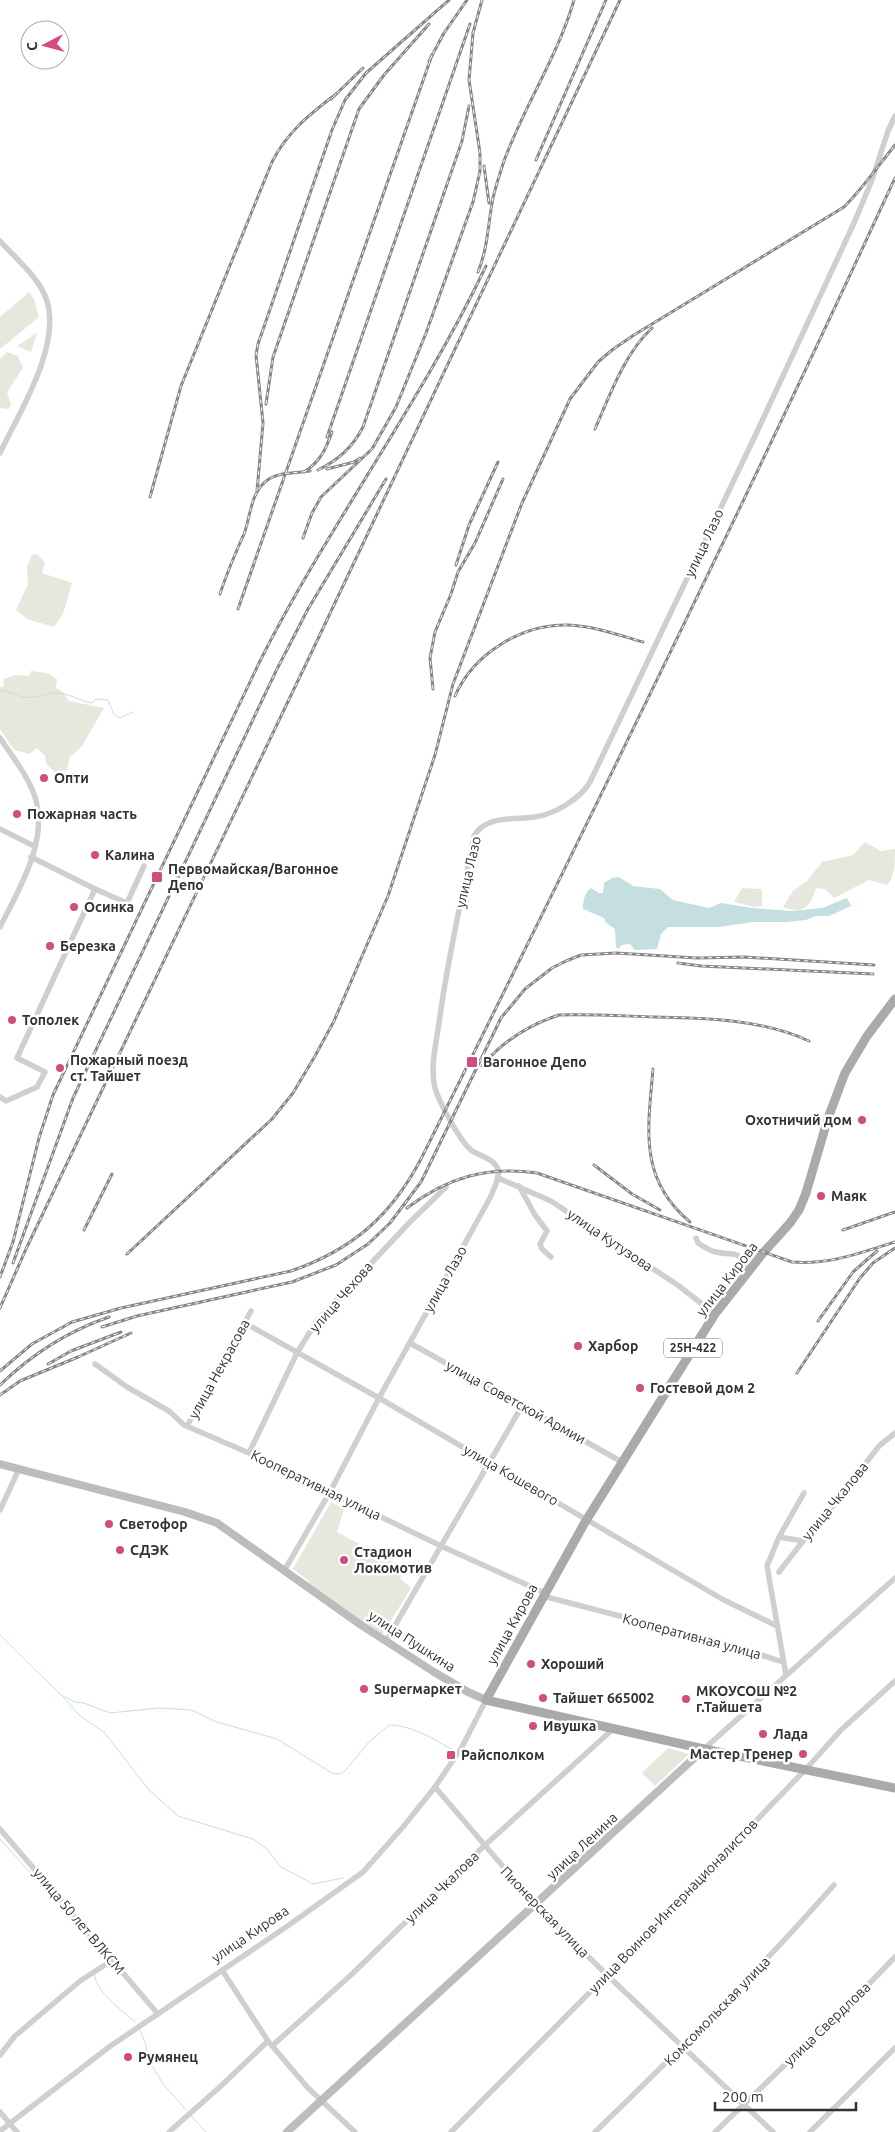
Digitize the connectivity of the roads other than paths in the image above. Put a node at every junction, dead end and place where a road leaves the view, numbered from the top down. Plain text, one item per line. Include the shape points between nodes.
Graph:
1 (895, 116) edge
2 (0, 241) edge
3 (0, 453) edge
4 (0, 738) edge
5 (0, 829) edge
6 (34, 846) junction
7 (31, 857) junction
8 (144, 866) dead end
9 (95, 889) junction
10 (0, 927) edge
11 (895, 999) edge
12 (0, 1097) edge
13 (498, 1178) junction
14 (520, 1186) junction
15 (446, 1188) dead end
16 (696, 1238) dead end
17 (551, 1257) dead end
18 (748, 1272) junction
19 (251, 1311) dead end
20 (715, 1314) junction
21 (245, 1322) junction
22 (410, 1343) junction
23 (297, 1353) junction
24 (95, 1364) dead end
25 (379, 1398) junction
26 (522, 1406) junction
27 (188, 1426) junction
28 (895, 1433) edge
29 (249, 1453) junction
30 (489, 1462) junction
31 (622, 1462) junction
32 (0, 1464) edge
33 (19, 1469) junction
34 (330, 1492) junction
35 (804, 1493) dead end
36 (0, 1510) edge
37 (587, 1519) junction
38 (779, 1537) junction
39 (803, 1540) junction
40 (441, 1546) junction
41 (284, 1571) junction
42 (779, 1572) dead end
43 (895, 1578) edge
44 (544, 1594) junction
45 (777, 1626) junction
46 (386, 1641) junction
47 (783, 1662) junction
48 (786, 1675) junction
49 (895, 1681) edge
50 (486, 1700) junction
51 (613, 1729) junction
52 (704, 1749) junction
53 (806, 1769) junction
54 (435, 1788) junction
55 (895, 1788) edge
56 (0, 1829) edge
57 (484, 1846) junction
58 (834, 1885) dead end
59 (536, 1905) junction
60 (895, 1957) edge
61 (108, 1963) dead end
62 (222, 1970) junction
63 (607, 1975) junction
64 (158, 2014) junction
65 (270, 2044) junction
66 (683, 2047) junction
67 (895, 2048) edge
68 (0, 2055) edge
69 (321, 2101) junction
70 (744, 2104) junction
71 (0, 2112) edge
72 (10, 2123) junction
73 (0, 2131) edge
74 (17, 2132) edge
75 (169, 2132) edge
76 (287, 2132) edge
77 (355, 2132) edge
78 (451, 2132) edge
79 (595, 2132) edge
80 (715, 2132) edge
81 (773, 2132) edge
82 (810, 2132) edge

1 - 13 street, улица Лазо via 850,232 590,782 581,794 548,813 490,822 474,836 442,1001 434,1080 440,1101 458,1134 472,1151 494,1162 499,1170
2 - 3 street via 37,282 47,301 51,323 49,340 35,379
4 - 6 street via 34,795 38,832
5 - 6 street
6 - 7 street
7 - 9 street
7 - 10 street
8 - 9 street via 127,903
9 - 12 street via 17,1058 45,1072 37,1086 6,1101
11 - 18 main road, улица Кирова / 25Н-422 via 866,1036 845,1073 799,1210
13 - 14 street, улица Кутузова
13 - 22 street, улица Лазо
14 - 17 street via 547,1231 540,1244
14 - 20 street, улица Кутузова via 551,1201 679,1286
15 - 23 street, улица Чехова via 316,1322
16 - 18 street via 708,1249 738,1255
18 - 20 main road, улица Кирова / 25Н-422
19 - 21 street, улица Некрасова
20 - 31 main road, улица Кирова / 25Н-422
21 - 23 street, улица Кошевого
21 - 27 street, улица Некрасова
22 - 25 street, улица Лазо
22 - 26 street, улица Советской Армии
23 - 25 street, улица Кошевого
23 - 29 street, улица Чехова
24 - 27 street, Кооперативная улица
25 - 30 street, улица Кошевого
25 - 34 street, улица Лазо
26 - 30 street
26 - 31 street, улица Советской Армии
27 - 29 street, Кооперативная улица
28 - 39 street, улица Чкалова via 879,1446
29 - 34 street, Кооперативная улица
30 - 37 street, улица Кошевого
30 - 40 street
31 - 37 main road, улица Кирова / 25Н-422
32 - 33 main road, улица Пушкина
33 - 36 street
33 - 41 main road, улица Пушкина via 207,1518 226,1528
34 - 40 street, Кооперативная улица
34 - 41 street, улица Лазо
35 - 38 street
37 - 44 main road, улица Кирова / 25Н-422
37 - 45 street, улица Кошевого via 722,1599
38 - 39 street
38 - 45 street via 767,1566
39 - 42 street, улица Чкалова
40 - 44 street, Кооперативная улица
40 - 46 street
41 - 46 main road, улица Пушкина
43 - 48 street, улица Ленина
44 - 47 street, Кооперативная улица
44 - 50 main road, улица Кирова / 25Н-422
45 - 47 street
46 - 50 main road, улица Пушкина
47 - 48 street
48 - 52 street, улица Ленина
49 - 53 street, улица Воинов-Интернационалистов via 841,1730
50 - 51 main road, улица Пушкина
50 - 54 street, улица Кирова via 462,1747
51 - 52 main road, улица Пушкина
51 - 57 street, улица Чкалова
52 - 53 main road, улица Пушкина
52 - 59 main road, улица Ленина
53 - 55 main road, улица Пушкина
53 - 63 street, улица Воинов-Интернационалистов
54 - 57 street, Пионерская улица
54 - 62 street, улица Кирова via 363,1872
56 - 64 street, улица 50 лет ВЛКСМ
57 - 59 street, Пионерская улица
57 - 65 street, улица Чкалова via 351,1975
58 - 66 street, Комсомольская улица
59 - 63 street, Пионерская улица
59 - 69 main road, улица Ленина
60 - 70 street, улица Свердлова
61 - 68 street via 80,1981 22,2030
62 - 64 street, улица Кирова
62 - 65 street
63 - 66 street, Пионерская улица
63 - 78 street, улица Воинов-Интернационалистов
64 - 72 street, улица Кирова
65 - 69 street
65 - 75 street, улица Чкалова
66 - 70 street, Пионерская улица
66 - 79 street, Комсомольская улица
67 - 82 street
69 - 76 main road, улица Ленина
69 - 77 street
70 - 80 street, улица Свердлова
70 - 81 street, Пионерская улица
71 - 72 street
72 - 73 street, улица Кирова
72 - 74 street

